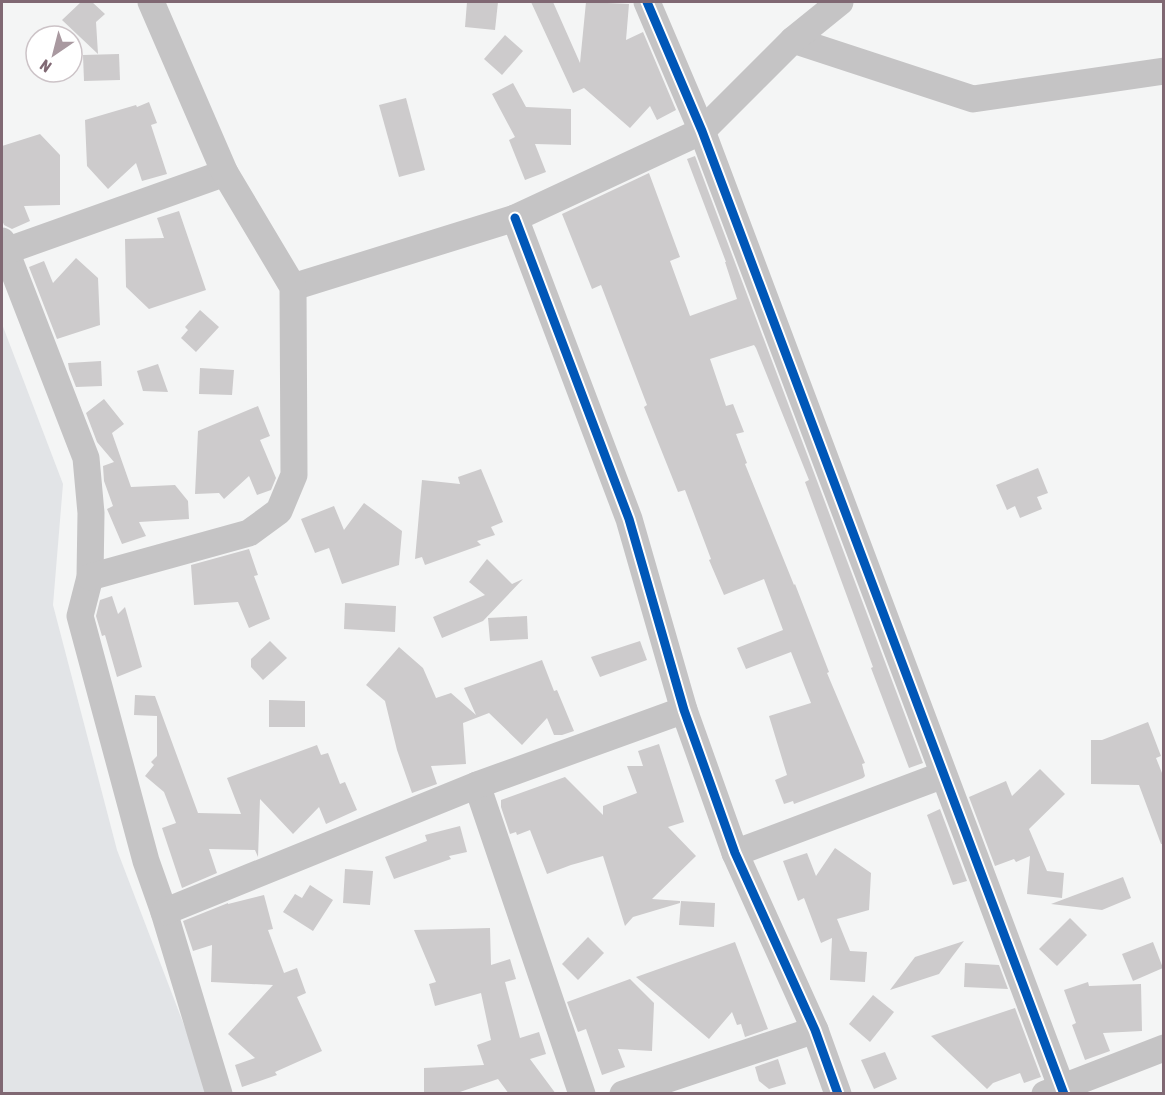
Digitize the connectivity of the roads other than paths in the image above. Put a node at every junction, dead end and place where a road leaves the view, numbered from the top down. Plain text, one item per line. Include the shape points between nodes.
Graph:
1 (151, 2) edge
2 (647, 2) edge
3 (840, 2) edge
4 (793, 39) junction
5 (1164, 71) edge
6 (702, 131) junction
7 (225, 173) junction
8 (515, 218) junction
9 (4, 246) edge
10 (293, 287) junction
11 (90, 577) junction
12 (684, 710) junction
13 (943, 775) junction
14 (477, 785) junction
15 (735, 853) junction
16 (164, 912) junction
17 (815, 1030) junction
18 (1164, 1048) edge
19 (1056, 1091) edge
20 (219, 1094) edge
21 (582, 1094) edge
22 (623, 1094) edge
23 (838, 1094) edge

1 - 7 street
2 - 6 street
3 - 4 street
4 - 5 street via 973,99
4 - 6 street
6 - 8 street
6 - 13 street
7 - 9 street
7 - 10 street
8 - 10 street
8 - 12 street via 629,519
9 - 11 street via 86,458 91,513
10 - 11 street via 294,475 279,511 249,532
11 - 16 street via 80,616 146,861
12 - 14 street
12 - 15 street
13 - 15 street
13 - 19 street
14 - 16 street
14 - 21 street
15 - 17 street
16 - 20 street
17 - 22 street
17 - 23 street
18 - 19 street

